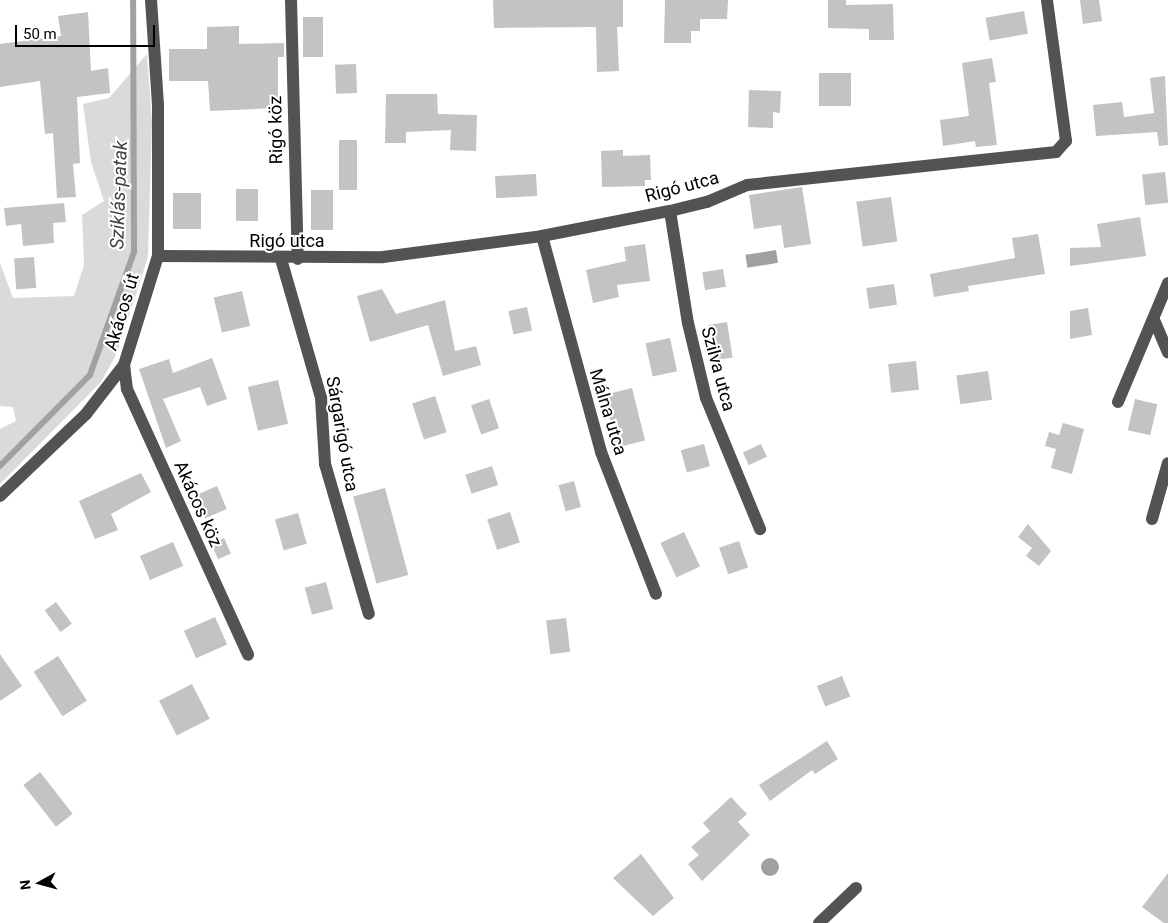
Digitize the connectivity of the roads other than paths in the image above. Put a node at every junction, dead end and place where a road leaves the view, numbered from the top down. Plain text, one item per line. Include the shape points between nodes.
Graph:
1 (151, 0) edge
2 (291, 0) edge
3 (1047, 0) edge
4 (670, 211) junction
5 (542, 236) junction
6 (158, 256) junction
7 (281, 259) junction
8 (298, 259) junction
9 (1168, 283) edge
10 (1155, 322) junction
11 (1168, 352) edge
12 (124, 365) junction
13 (1118, 402) dead end
14 (1168, 463) edge
15 (0, 496) edge
16 (1152, 519) dead end
17 (760, 529) dead end
18 (656, 594) dead end
19 (369, 614) dead end
20 (248, 655) dead end
21 (856, 888) dead end
22 (820, 923) edge

1 - 6 street, Akácos út via 158,105
2 - 8 street, Rigó köz
3 - 4 street, Rigó utca via 1064,148 912,169 822,173 747,185 707,202
4 - 5 street, Rigó utca
4 - 17 street, Szilva utca via 688,323 706,398
5 - 8 street, Rigó utca via 383,257
5 - 18 street, Málna utca via 601,452
6 - 7 street, Rigó utca
6 - 12 street, Akácos út
7 - 8 street, Rigó utca
7 - 19 street, Sárgarigó utca via 321,398 325,464
9 - 10 street
10 - 11 street
10 - 13 street
12 - 15 street, Akácos út via 86,414
12 - 20 street, Akácos köz via 126,389
14 - 16 street
21 - 22 street

